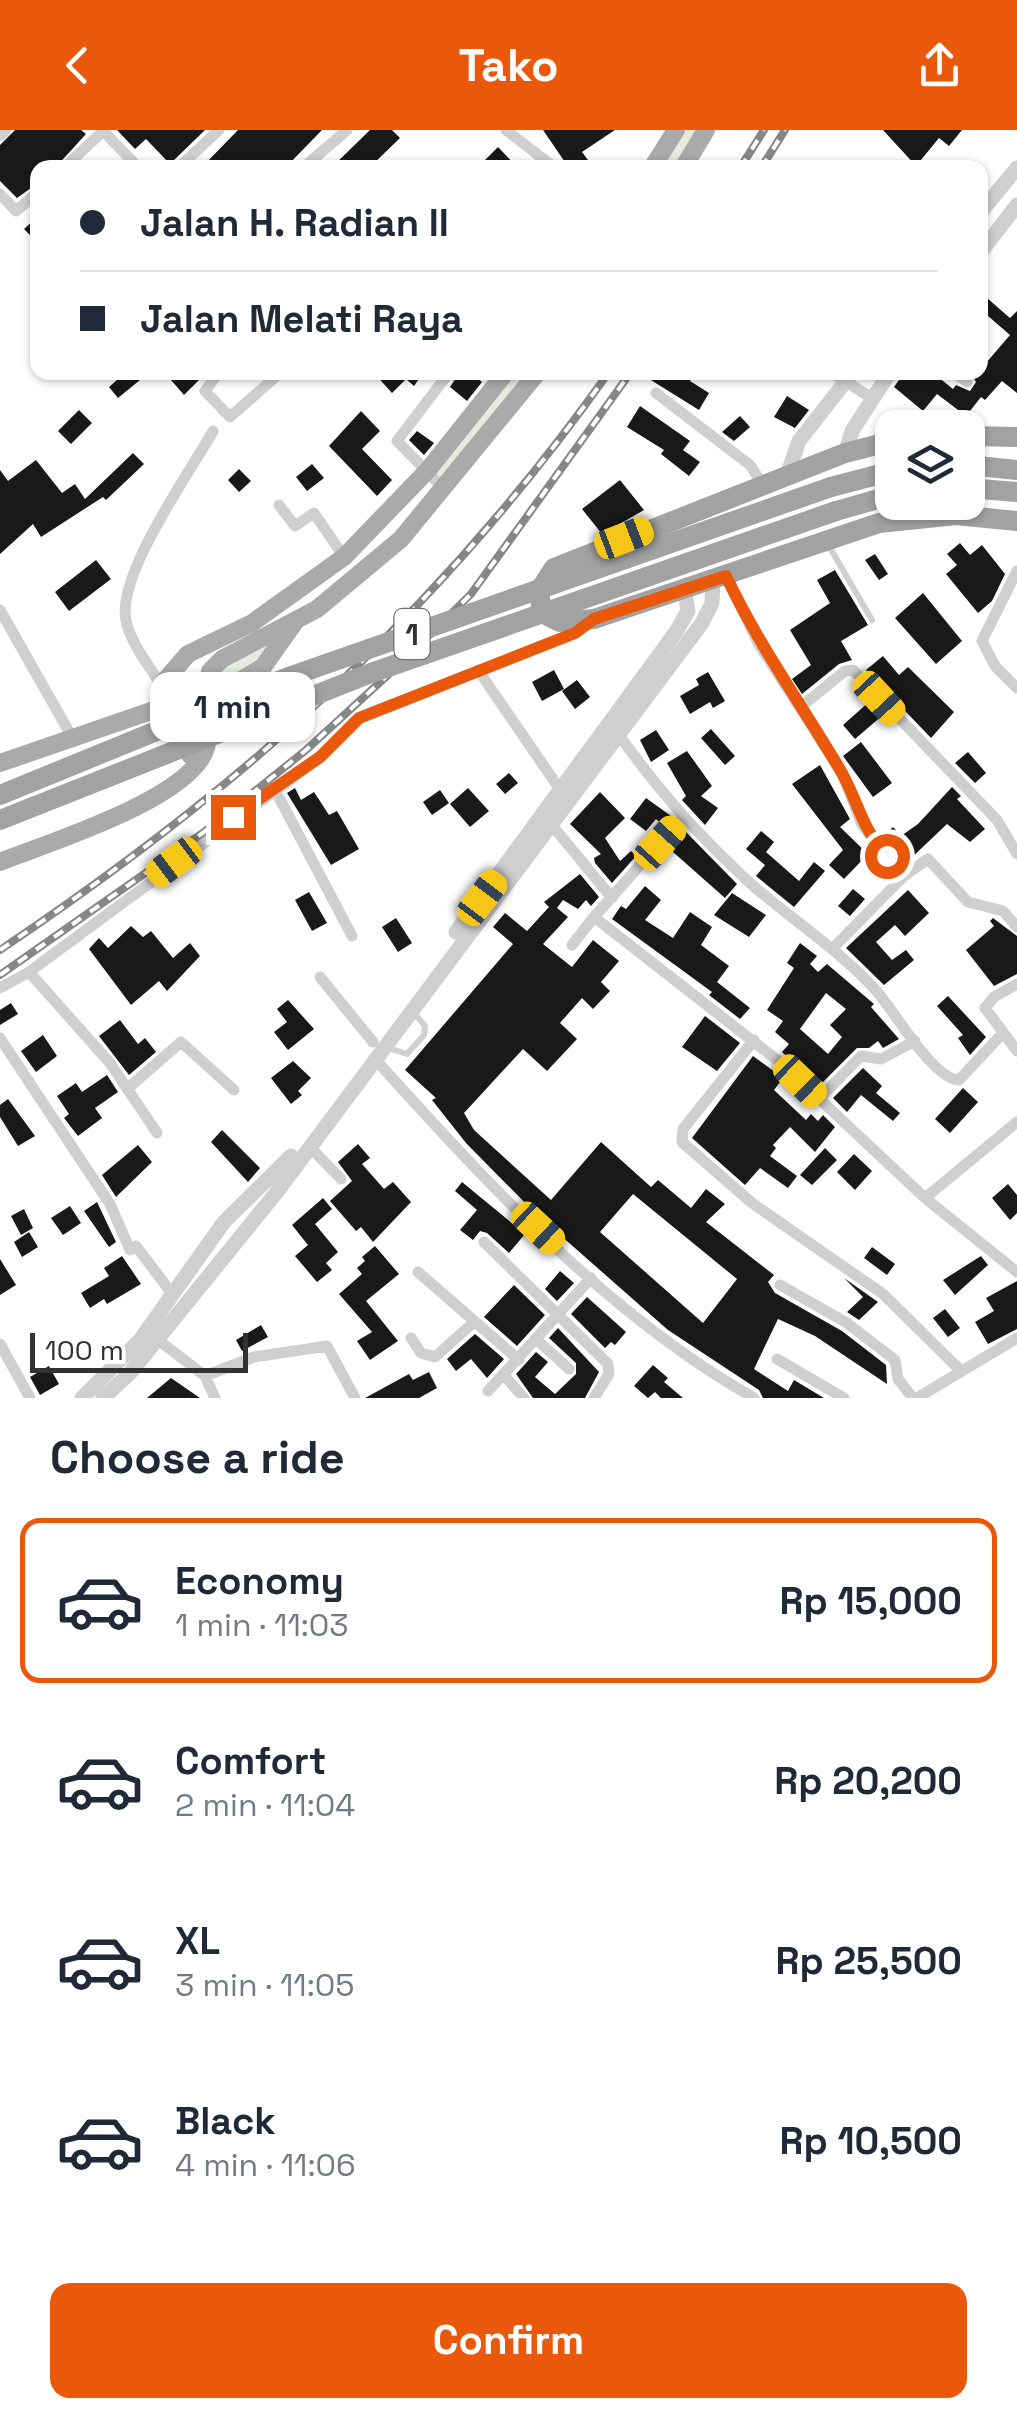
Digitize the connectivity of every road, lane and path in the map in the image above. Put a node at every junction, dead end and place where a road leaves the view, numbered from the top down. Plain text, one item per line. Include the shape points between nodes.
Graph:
1 (6, 130) edge
2 (103, 130) edge
3 (220, 130) edge
4 (346, 130) edge
5 (506, 130) edge
6 (706, 130) edge
7 (671, 132) edge
8 (0, 136) edge
9 (72, 160) edge
10 (132, 160) edge
11 (187, 160) edge
12 (311, 160) edge
13 (544, 160) edge
14 (656, 160) edge
15 (688, 160) edge
16 (1017, 168) edge
17 (0, 194) edge
18 (30, 199) edge
19 (988, 203) edge
20 (1017, 205) edge
21 (988, 213) edge
22 (1004, 222) junction
23 (988, 243) edge
24 (213, 380) edge
25 (273, 380) edge
26 (444, 380) edge
27 (500, 380) edge
28 (532, 380) edge
29 (884, 380) edge
30 (964, 380) edge
31 (967, 382) dead end
32 (851, 383) edge
33 (656, 393) dead end
34 (872, 398) junction
35 (213, 431) dead end
36 (985, 436) edge
37 (1017, 437) edge
38 (875, 445) edge
39 (846, 452) junction
40 (985, 467) edge
41 (428, 470) junction
42 (1017, 470) edge
43 (787, 475) junction
44 (875, 476) edge
45 (763, 484) junction
46 (985, 489) edge
47 (445, 490) junction
48 (1017, 492) edge
49 (875, 500) edge
50 (278, 505) dead end
51 (1017, 521) edge
52 (827, 540) junction
53 (344, 557) junction
54 (1017, 571) edge
55 (720, 578) junction
56 (684, 589) junction
57 (0, 610) edge
58 (297, 619) junction
59 (594, 619) junction
60 (872, 620) dead end
61 (478, 670) junction
62 (1017, 688) edge
63 (206, 692) junction
64 (165, 694) junction
65 (802, 706) junction
66 (618, 734) junction
67 (72, 737) junction
68 (0, 763) edge
69 (184, 774) junction
70 (274, 788) junction
71 (561, 790) junction
72 (0, 796) edge
73 (682, 818) junction
74 (0, 820) edge
75 (552, 824) junction
76 (528, 845) junction
77 (1017, 854) edge
78 (0, 862) edge
79 (904, 876) junction
80 (612, 898) junction
81 (594, 917) junction
82 (1017, 927) edge
83 (352, 936) dead end
84 (572, 945) dead end
85 (834, 947) junction
86 (29, 972) junction
87 (320, 977) dead end
88 (1017, 984) edge
89 (0, 988) edge
90 (411, 1008) junction
91 (1002, 1034) junction
92 (0, 1038) edge
93 (754, 1040) junction
94 (915, 1042) junction
95 (377, 1048) junction
96 (1017, 1051) edge
97 (127, 1089) junction
98 (234, 1090) dead end
99 (819, 1100) junction
100 (1017, 1122) edge
101 (156, 1133) dead end
102 (309, 1146) junction
103 (341, 1179) dead end
104 (263, 1198) junction
105 (926, 1198) junction
106 (484, 1242) dead end
107 (418, 1272) dead end
108 (1017, 1272) edge
109 (591, 1278) junction
110 (780, 1285) dead end
111 (178, 1301) junction
112 (557, 1318) junction
113 (474, 1322) junction
114 (411, 1338) dead end
115 (1017, 1338) edge
116 (148, 1339) junction
117 (537, 1340) junction
118 (0, 1344) edge
119 (777, 1359) dead end
120 (519, 1360) junction
121 (569, 1368) dead end
122 (960, 1370) junction
123 (504, 1375) junction
124 (205, 1376) junction
125 (488, 1391) dead end
126 (30, 1398) edge
127 (82, 1398) edge
128 (104, 1398) edge
129 (215, 1398) edge
130 (354, 1398) edge
131 (524, 1398) edge
132 (594, 1398) edge
133 (754, 1398) edge
134 (844, 1398) edge
135 (915, 1398) edge

1 - 8 street
2 - 9 street
2 - 10 street
3 - 11 street
4 - 12 street
5 - 13 street
6 - 15 main road
7 - 14 main road
16 - 19 street
17 - 18 street via 16,211
20 - 22 street
21 - 22 street
22 - 23 street
24 - 25 street via 205,391 230,416
26 - 41 street via 398,441
27 - 41 main road
28 - 47 main road
29 - 34 street
30 - 31 street
32 - 34 street
32 - 43 street via 799,441
33 - 45 street via 750,465
34 - 39 street
35 - 64 street via 140,559 124,607 127,626
36 - 37 highway
38 - 39 highway
39 - 43 highway
40 - 42 highway
41 - 47 street
41 - 53 main road
43 - 45 highway
44 - 72 highway, 1, bridge via 304,672
45 - 59 highway via 554,568 538,591 542,613 560,622
46 - 48 highway
47 - 58 main road via 366,570
49 - 74 highway, 1, bridge via 389,666
50 - 53 street via 295,526 314,513
51 - 52 highway via 918,518
52 - 55 highway
52 - 60 lane
53 - 64 main road via 252,623 188,654 174,665
54 - 62 street via 982,641
55 - 56 highway
55 - 65 street
55 - 66 street via 702,623
56 - 59 highway
56 - 71 street via 687,616
57 - 67 street
58 - 63 main road via 262,667
58 - 63 main road via 222,660 210,670
59 - 61 street via 575,633
61 - 70 street via 359,718 320,757
61 - 71 street
63 - 64 main road
63 - 69 main road via 206,746
64 - 67 main road via 140,713
64 - 69 main road via 190,740
65 - 77 street via 853,670 997,820
65 - 79 street via 843,774 862,825
66 - 73 street
66 - 75 street
67 - 68 main road
69 - 78 main road via 152,800
70 - 83 street
70 - 86 street
71 - 76 street
73 - 80 street
73 - 85 street via 793,919
75 - 76 street
75 - 80 street
76 - 90 street
76 - 95 street
79 - 82 street via 930,859 968,902 1004,911
79 - 85 street
80 - 81 street
81 - 84 street
81 - 93 street
85 - 94 street
86 - 89 street
86 - 97 street
87 - 95 street
88 - 91 street via 986,1008
90 - 95 street
90 - 95 lane via 425,1026 424,1036 407,1054
91 - 94 street via 955,1081
91 - 96 street
92 - 111 street via 110,1204 130,1250 136,1246
93 - 99 street
93 - 122 street via 683,1129 682,1142 752,1203 883,1294
94 - 99 street via 881,1060 861,1056
95 - 102 street
95 - 104 street
95 - 109 street via 493,1187
97 - 98 street via 182,1042
97 - 101 street
99 - 105 street
100 - 105 street
102 - 103 street
102 - 104 street
104 - 111 street
105 - 108 street
106 - 112 street
107 - 113 street
109 - 112 street
109 - 133 street via 685,1357
110 - 135 street via 895,1360 898,1379
111 - 116 street
112 - 117 street
112 - 132 street via 610,1366
113 - 114 street via 435,1357
113 - 120 street
115 - 122 street
116 - 124 street
116 - 127 street
116 - 128 street
117 - 120 street
117 - 121 street
118 - 126 street
119 - 134 street
120 - 123 street
122 - 135 street
123 - 125 street
123 - 131 street
124 - 129 street
124 - 130 street via 254,1357 322,1345

